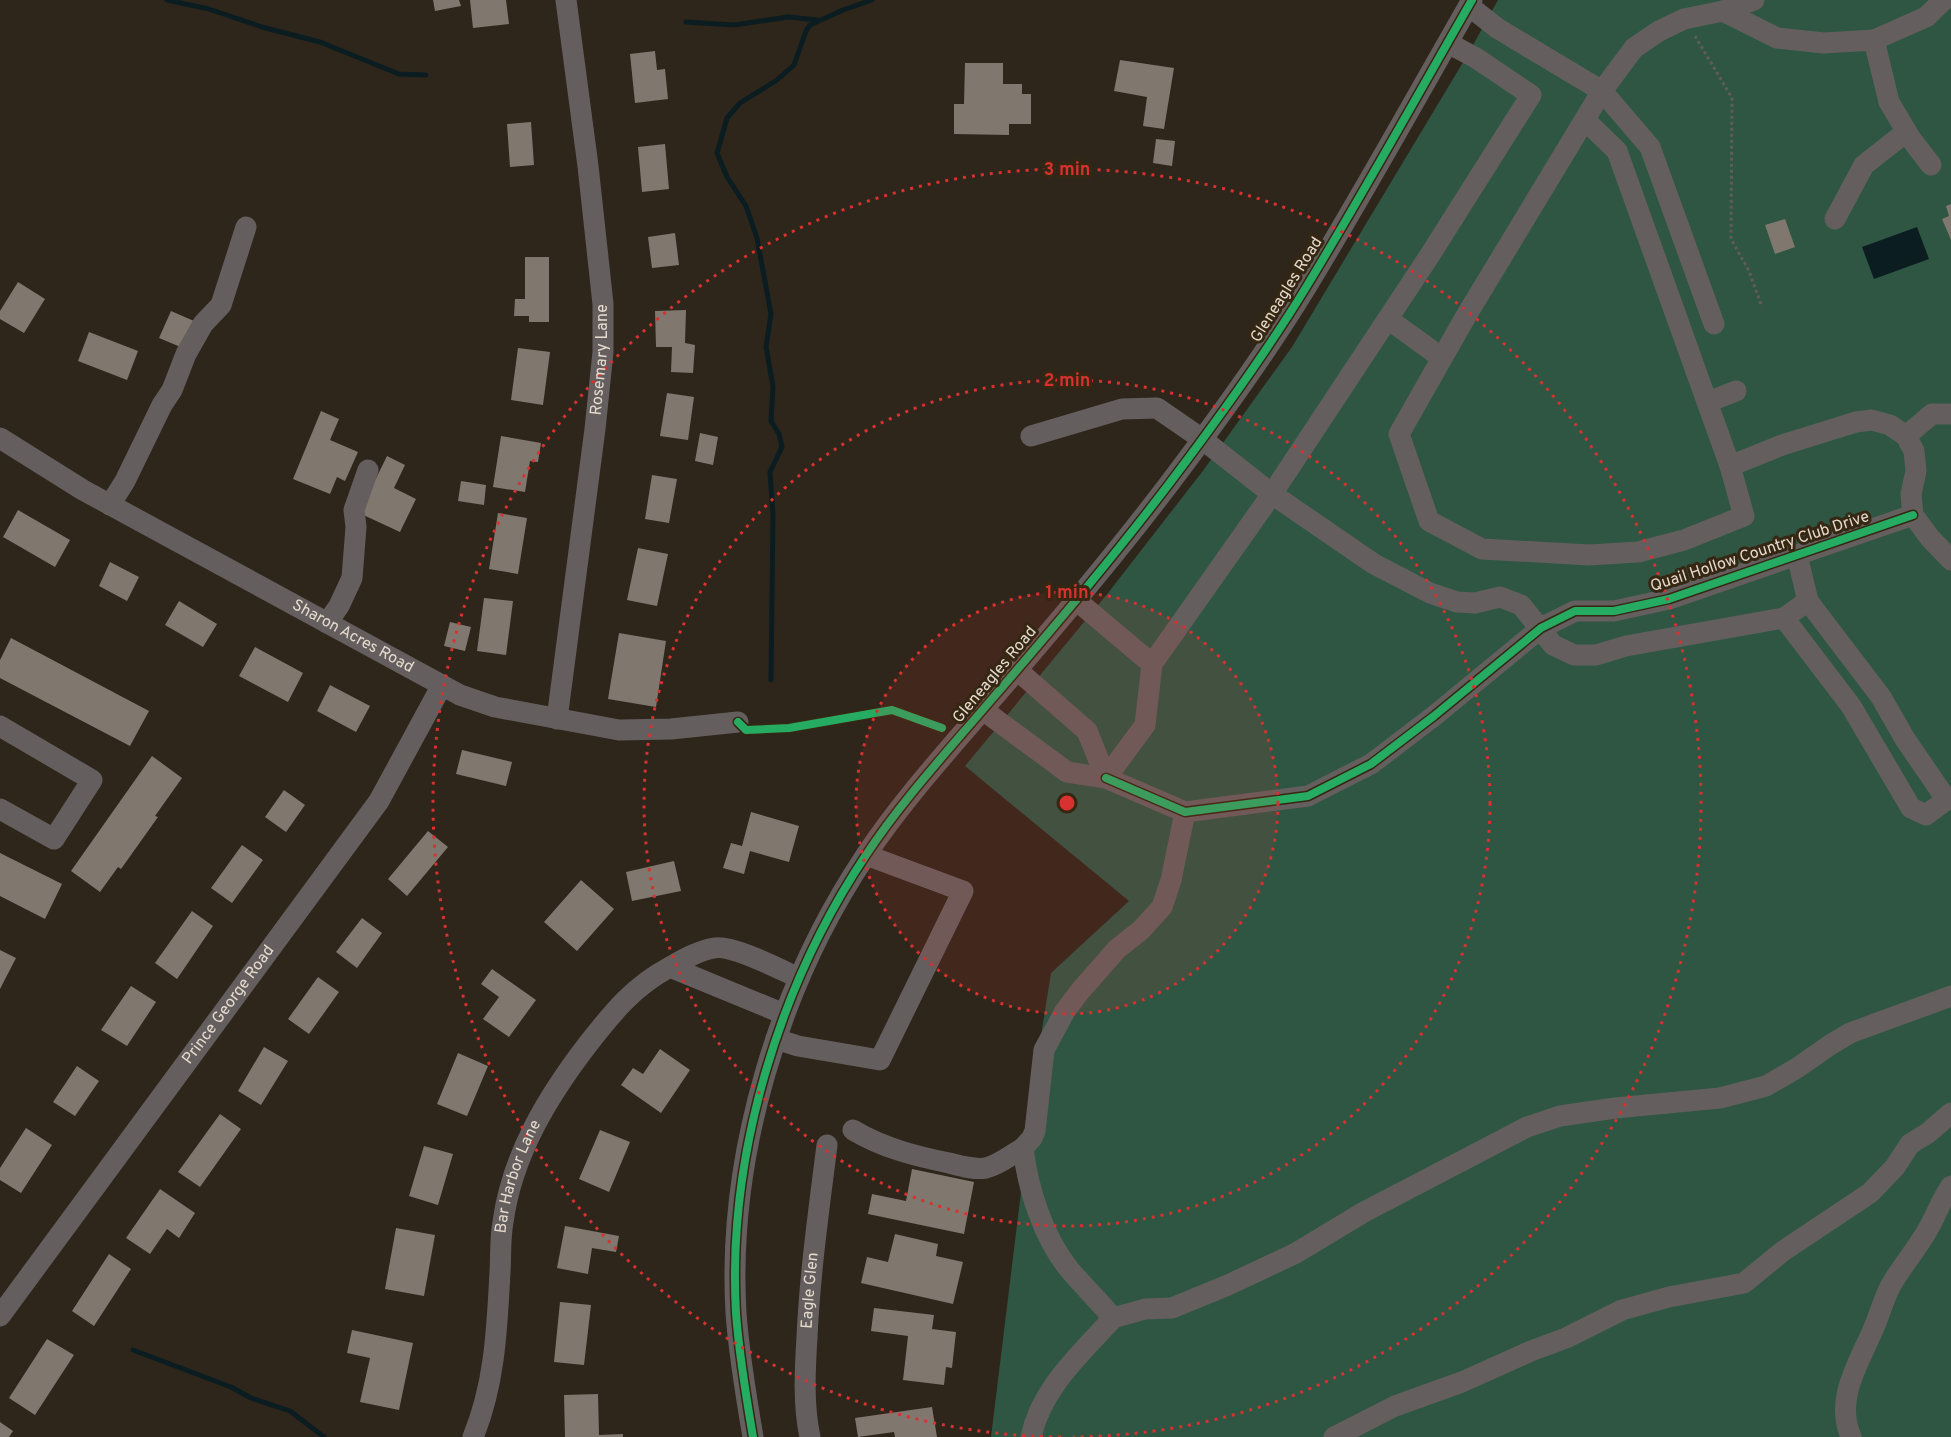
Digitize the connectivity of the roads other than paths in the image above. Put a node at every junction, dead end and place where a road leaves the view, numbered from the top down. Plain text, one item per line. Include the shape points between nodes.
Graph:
1 (566, 0) edge
2 (1754, 0) edge
3 (1944, 0) edge
4 (1470, 3) edge
5 (1723, 11) junction
6 (1874, 40) junction
7 (1448, 43) junction
8 (1602, 91) junction
9 (1585, 120) junction
10 (1906, 132) junction
11 (1931, 165) dead end
12 (1835, 219) dead end
13 (246, 227) dead end
14 (1388, 319) junction
15 (1714, 324) dead end
16 (1442, 358) junction
17 (1736, 391) dead end
18 (1708, 402) junction
19 (1951, 414) edge
20 (1031, 436) dead end
21 (1906, 436) junction
22 (0, 438) edge
23 (1202, 439) junction
24 (1730, 466) junction
25 (368, 470) dead end
26 (1272, 494) junction
27 (110, 505) junction
28 (1913, 515) junction
29 (1797, 555) junction
30 (1951, 560) edge
31 (1076, 600) junction
32 (1808, 601) junction
33 (1784, 618) junction
34 (327, 623) junction
35 (1541, 628) junction
36 (1152, 664) junction
37 (1017, 670) junction
38 (442, 685) junction
39 (983, 710) junction
40 (557, 719) junction
41 (738, 722) dead end
42 (0, 726) edge
43 (1106, 778) junction
44 (1950, 798) edge
45 (0, 809) edge
46 (1185, 812) junction
47 (866, 855) junction
48 (670, 967) junction
49 (799, 978) junction
50 (1951, 996) edge
51 (784, 1014) junction
52 (776, 1039) junction
53 (1951, 1113) edge
54 (853, 1131) dead end
55 (827, 1145) dead end
56 (1023, 1148) junction
57 (1951, 1186) edge
58 (0, 1316) edge
59 (1113, 1318) junction
60 (473, 1437) edge
61 (753, 1437) edge
62 (810, 1437) edge
63 (1031, 1437) edge
64 (1334, 1437) edge
65 (1851, 1437) edge

1 - 40 street, Rosemary Lane via 603,304 603,352
2 - 5 street
3 - 6 street via 1926,17
4 - 7 street, Gleneagles Road
4 - 8 street via 1497,28
5 - 6 street via 1777,38 1824,43
5 - 8 street via 1684,19 1659,31 1635,48
6 - 10 street via 1889,102
7 - 14 street via 1531,94
7 - 23 street, Gleneagles Road via 1304,292
8 - 9 street
8 - 15 street via 1650,147
9 - 16 street
9 - 18 street via 1617,151
10 - 11 street
10 - 12 street via 1864,165
13 - 27 street via 221,305 203,324 186,354 172,390
14 - 16 street
14 - 26 street
16 - 24 street via 1399,434 1429,521 1482,549 1589,555 1638,552 1684,540 1744,516
17 - 18 street
18 - 24 street
19 - 21 street via 1932,414
20 - 23 street via 1122,409 1157,408
21 - 24 street via 1890,425 1872,420 1856,422
21 - 28 street via 1914,451 1916,471 1911,494
22 - 27 street, Sharon Acres Road
23 - 26 street
23 - 31 street, Gleneagles Road
25 - 34 street via 354,510 352,578
26 - 35 street via 1374,564 1430,593 1457,602 1475,603 1500,597 1521,604
26 - 36 street
27 - 34 street, Sharon Acres Road
28 - 29 street, Quail Hollow Country Club Drive
28 - 30 street
29 - 32 street
29 - 35 street, Quail Hollow Country Club Drive via 1669,599 1614,611 1575,611
31 - 36 street
31 - 37 street, Gleneagles Road
32 - 33 street
32 - 44 street via 1881,697 1942,794
33 - 35 street via 1626,646 1596,655 1574,655 1553,645
33 - 44 street via 1851,706 1911,808 1926,815
34 - 38 street, Sharon Acres Road
35 - 46 street, Quail Hollow Country Club Drive via 1380,757 1340,780 1308,796
36 - 43 street via 1145,725
37 - 39 street, Gleneagles Road
37 - 43 street via 1087,731
38 - 40 street, Sharon Acres Road via 495,707
38 - 58 street, Prince George Road via 379,801
39 - 43 street via 1067,772
39 - 47 street, Gleneagles Road via 892,818
40 - 41 street, Sharon Acres Road via 619,730
42 - 45 street via 92,780 54,839
43 - 46 street
46 - 56 street via 1172,880 1162,907 1081,990 1044,1050 1035,1131
47 - 49 street, Gleneagles Road via 841,894
47 - 52 street via 963,891 880,1060
48 - 49 street, Bar Harbor Lane via 692,954 716,947 755,958
48 - 51 street
48 - 60 street, Bar Harbor Lane via 650,977 619,1005 570,1068 527,1141 502,1222 497,1343 486,1401
49 - 51 street, Gleneagles Road
50 - 59 street via 1850,1033 1766,1086 1720,1098 1560,1116 1527,1127 1364,1212 1296,1253 1228,1285 1172,1308 1145,1309
51 - 52 street, Gleneagles Road
52 - 61 street, Gleneagles Road via 754,1117 737,1260 736,1310
53 - 64 street via 1910,1144 1870,1193 1783,1251 1744,1283 1622,1310 1566,1338 1395,1406
54 - 56 street via 916,1156 971,1168 997,1164
55 - 62 street, Eagle Glen via 810,1278 805,1370
56 - 59 street via 1026,1173 1042,1223 1068,1268
57 - 65 street via 1887,1293 1855,1368 1845,1412
59 - 63 street via 1047,1395 1035,1418

